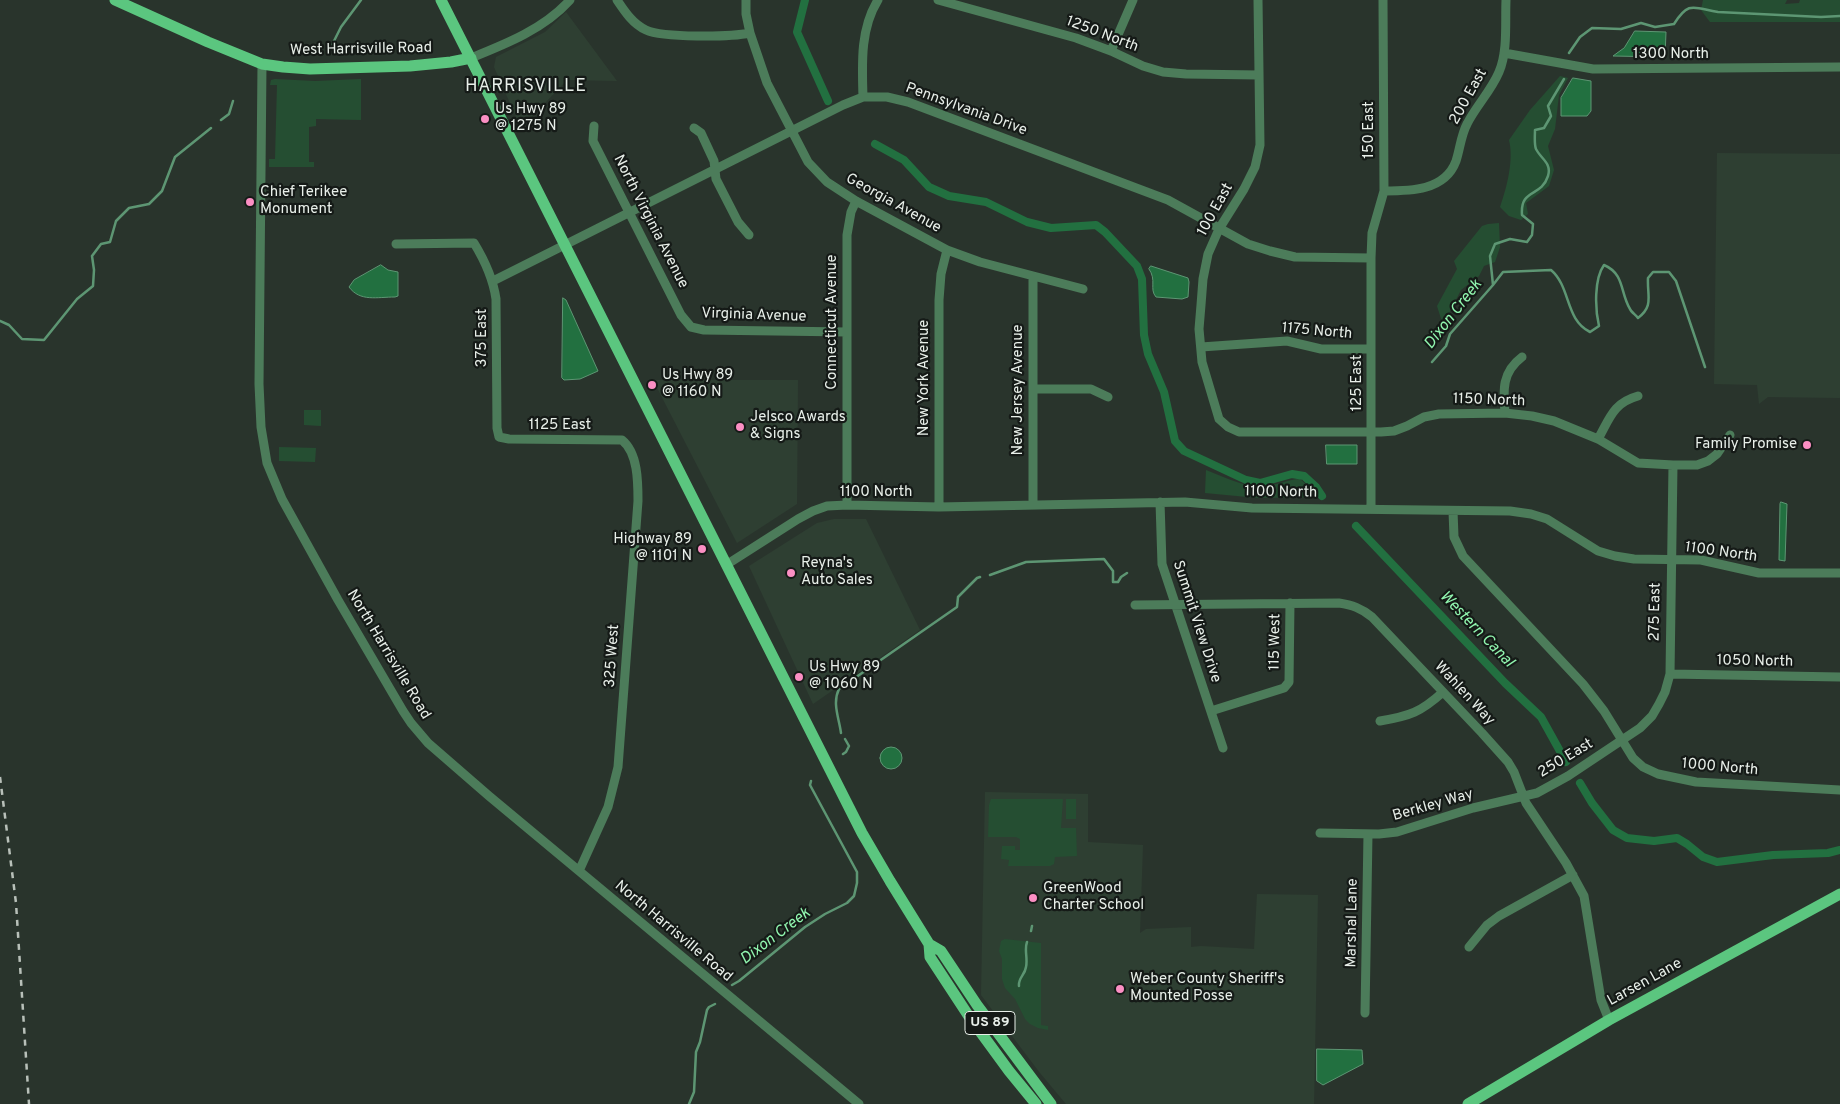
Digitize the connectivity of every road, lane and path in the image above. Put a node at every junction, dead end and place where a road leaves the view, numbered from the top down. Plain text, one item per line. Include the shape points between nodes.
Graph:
1 (114, 0) edge
2 (441, 0) edge
3 (570, 0) edge
4 (618, 0) edge
5 (746, 0) edge
6 (878, 0) edge
7 (938, 0) edge
8 (1133, 0) edge
9 (1258, 0) edge
10 (1383, 0) edge
11 (1506, 0) edge
12 (750, 33) junction
13 (1111, 51) junction
14 (1504, 53) junction
15 (470, 58) junction
16 (262, 64) junction
17 (1840, 67) edge
18 (1259, 75) junction
19 (863, 97) junction
20 (594, 126) dead end
21 (694, 128) dead end
22 (791, 132) junction
23 (715, 170) junction
24 (1384, 191) junction
25 (856, 201) junction
26 (629, 214) junction
27 (1219, 229) junction
28 (749, 235) dead end
29 (396, 244) dead end
30 (565, 246) junction
31 (947, 250) junction
32 (1371, 258) junction
33 (1033, 276) junction
34 (493, 281) junction
35 (1082, 289) dead end
36 (691, 327) joint
37 (847, 332) junction
38 (1200, 347) junction
39 (1371, 349) junction
40 (1522, 357) dead end
41 (1033, 389) junction
42 (1638, 396) dead end
43 (1108, 397) dead end
44 (1504, 413) junction
45 (1228, 427) joint
46 (1371, 432) junction
47 (1730, 435) dead end
48 (499, 437) joint
49 (1598, 439) junction
50 (622, 440) joint
51 (1673, 465) junction
52 (1160, 502) junction
53 (1033, 504) junction
54 (847, 505) junction
55 (938, 507) junction
56 (1372, 508) junction
57 (1453, 510) junction
58 (1671, 560) junction
59 (726, 566) junction
60 (1840, 573) edge
61 (1290, 603) junction
62 (1174, 604) junction
63 (1134, 605) dead end
64 (1670, 674) junction
65 (1840, 677) edge
66 (1443, 692) junction
67 (1211, 711) junction
68 (1380, 721) dead end
69 (1622, 740) junction
70 (1223, 748) dead end
71 (1840, 790) edge
72 (1523, 796) junction
73 (1320, 833) dead end
74 (1368, 834) junction
75 (579, 871) junction
76 (1574, 875) junction
77 (1840, 894) edge
78 (929, 944) junction
79 (1469, 947) dead end
80 (1365, 1013) dead end
81 (1609, 1020) junction
82 (859, 1104) edge
83 (1036, 1104) edge
84 (1051, 1104) edge
85 (1468, 1104) edge

1 - 16 main road, West Harrisville Road
2 - 15 main road, US 89
3 - 15 street via 539,26
4 - 12 street via 635,24 648,31 734,36
5 - 12 street, Georgia Avenue
6 - 19 street via 870,12 862,54
7 - 13 street, 1250 North via 1076,38
8 - 13 street
9 - 18 street, 100 East
10 - 24 street, 150 East
11 - 14 street, 200 East
12 - 22 street, Georgia Avenue via 767,83
13 - 18 street, 1250 North via 1163,72
14 - 17 street, 1300 North via 1593,69
14 - 24 street, 200 East via 1500,70 1472,115 1447,175 1432,186 1415,191
15 - 16 main road, West Harrisville Road via 410,66 310,69
15 - 30 main road, US 89
16 - 75 street, North Harrisville Road via 259,384 261,427 272,478 411,723 435,749
18 - 27 street, 100 East via 1260,145 1255,167
19 - 22 street, Pennsylvania Drive
19 - 27 street, Pennsylvania Drive via 887,97 908,102 1168,200
20 - 26 street, North Virginia Avenue via 593,141
21 - 23 street via 701,133
22 - 23 street, Pennsylvania Drive
22 - 25 street, Georgia Avenue via 808,162 827,182
23 - 26 street, Pennsylvania Drive
23 - 28 street via 716,180 738,222
24 - 32 street, 150 East via 1372,233
25 - 31 street, Georgia Avenue
25 - 37 street, Connecticut Avenue via 848,224
26 - 30 street, Pennsylvania Drive
26 - 36 street, North Virginia Avenue via 681,315
27 - 32 street, Pennsylvania Drive via 1248,244 1295,257
27 - 38 street, 100 East via 1208,254 1203,279
29 - 34 street, 375 East via 474,242
30 - 34 street
30 - 59 main road, US 89
31 - 33 street, Georgia Avenue
31 - 55 street, New York Avenue via 939,300
32 - 39 street, 125 East
33 - 35 street, Georgia Avenue
33 - 41 street, New Jersey Avenue
34 - 48 street, 375 East via 497,317
36 - 37 street, Virginia Avenue via 704,330
37 - 54 street, Connecticut Avenue
38 - 39 street, 1175 North via 1287,341 1321,349
38 - 45 street, 100 East via 1219,420
39 - 46 street, 125 East
40 - 44 street via 1512,364 1505,379
41 - 43 street via 1091,389
41 - 53 street, New Jersey Avenue
42 - 49 street via 1625,400 1614,411
44 - 46 street, 1150 North via 1439,414 1394,430
44 - 49 street, 1150 North via 1554,420
45 - 46 street, 1150 North via 1239,432
46 - 56 street, 125 East
47 - 51 street, 1150 North via 1708,461 1697,465
48 - 50 street, 1125 East
49 - 51 street, 1150 North via 1638,463
50 - 75 street, 325 West via 634,461 638,500 618,767 608,807
51 - 58 street, 275 East
52 - 53 street, 1100 North
52 - 56 street, 1100 North via 1252,508
52 - 62 street, Summit View Drive via 1161,559
53 - 55 street, 1100 North
54 - 55 street, 1100 North
54 - 59 street, 1100 North via 813,511
56 - 57 street, 1100 North
57 - 58 street, 1100 North via 1531,514 1547,519 1598,551 1634,559
57 - 69 street, 1000 North via 1454,537 1463,556 1583,684
58 - 60 street, 1100 North via 1701,560 1759,573
58 - 64 street, 275 East
59 - 78 main road, US 89 via 862,833
61 - 62 street, Wahlen Way
61 - 66 street, Wahlen Way via 1350,604 1363,610
61 - 67 street, 115 West via 1289,682 1284,688
62 - 63 street, Wahlen Way
62 - 67 street, Summit View Drive
64 - 65 street, 1050 North
64 - 69 street, 275 East via 1652,716
66 - 68 street via 1416,713
66 - 72 street, Wahlen Way via 1508,762
67 - 70 street, Summit View Drive
69 - 71 street, 1000 North via 1643,767 1675,779
69 - 72 street, 250 East via 1568,776
72 - 74 street, Berkley Way via 1397,832
72 - 76 street, Wahlen Way
73 - 74 street, Berkley Way
74 - 80 street, Marshal Lane
75 - 82 street, North Harrisville Road
76 - 79 street via 1500,916 1487,925
76 - 81 street, Wahlen Way via 1584,896 1601,1000
77 - 81 main road, Larsen Lane
78 - 83 main road, US 89 via 930,956 968,1015
78 - 84 main road, US 89 via 940,951
81 - 85 main road, Larsen Lane

